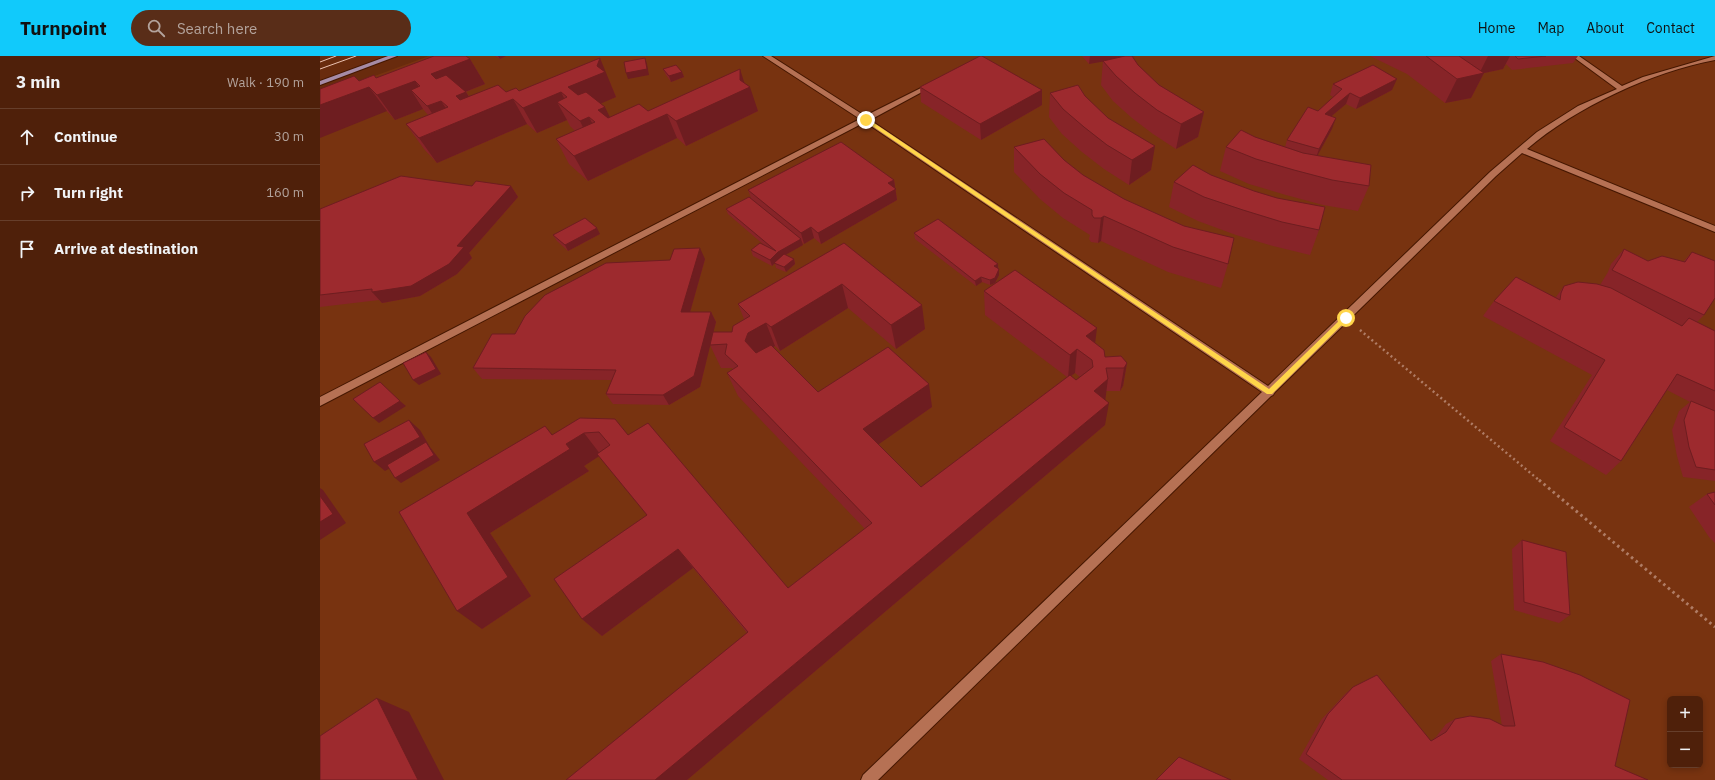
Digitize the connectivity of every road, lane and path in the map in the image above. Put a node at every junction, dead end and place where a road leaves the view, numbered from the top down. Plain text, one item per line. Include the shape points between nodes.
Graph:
1 (394, 56) edge
2 (766, 56) edge
3 (1575, 56) edge
4 (1715, 58) edge
5 (937, 82) edge
6 (320, 83) edge
7 (1622, 89) junction
8 (866, 120) junction
9 (1522, 150) junction
10 (1715, 228) edge
11 (1346, 318) junction
12 (1270, 392) junction
13 (320, 402) edge
14 (1715, 627) edge
15 (868, 780) edge

1 - 6 main road
2 - 8 street
3 - 7 street
4 - 7 street via 1645,78
5 - 8 street
7 - 9 street via 1581,108 1540,134
8 - 12 street
8 - 13 street
9 - 10 street
9 - 11 street via 1493,174
11 - 12 street
11 - 14 path
12 - 15 street

